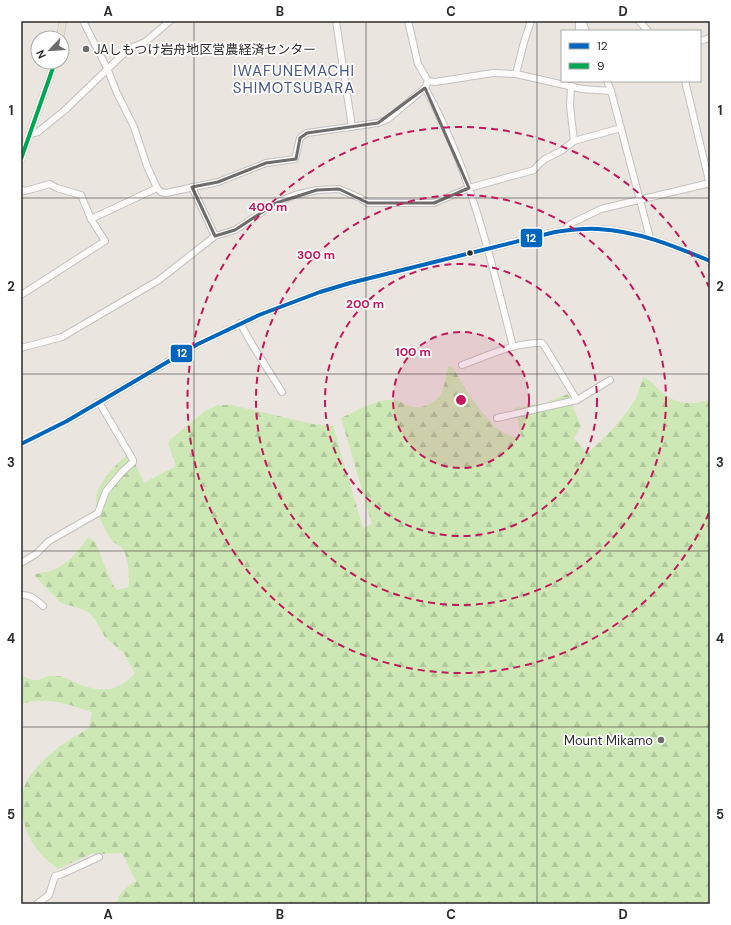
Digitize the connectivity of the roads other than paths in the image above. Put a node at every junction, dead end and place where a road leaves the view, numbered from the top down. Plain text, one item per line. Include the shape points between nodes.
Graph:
1 (83, 21) edge
2 (170, 21) edge
3 (336, 21) edge
4 (408, 21) edge
5 (531, 21) edge
6 (580, 21) edge
7 (639, 21) edge
8 (585, 30) edge
9 (647, 30) edge
10 (107, 68) junction
11 (52, 70) edge
12 (516, 74) junction
13 (582, 82) edge
14 (608, 82) edge
15 (685, 82) edge
16 (427, 84) junction
17 (571, 86) junction
18 (582, 89) junction
19 (612, 90) junction
20 (352, 127) junction
21 (621, 128) junction
22 (30, 134) junction
23 (574, 141) junction
24 (21, 159) edge
25 (710, 184) edge
26 (192, 187) junction
27 (156, 188) junction
28 (469, 188) junction
29 (21, 189) edge
30 (640, 200) junction
31 (91, 218) junction
32 (563, 231) junction
33 (215, 236) junction
34 (650, 238) junction
35 (487, 248) junction
36 (710, 261) edge
37 (21, 295) edge
38 (240, 323) junction
39 (513, 347) junction
40 (21, 348) edge
41 (462, 365) dead end
42 (610, 380) dead end
43 (282, 392) dead end
44 (577, 400) junction
45 (99, 402) junction
46 (497, 418) dead end
47 (21, 444) edge
48 (21, 562) edge
49 (21, 595) edge
50 (43, 606) dead end
51 (99, 857) dead end
52 (37, 904) edge

1 - 10 street
2 - 10 street
3 - 20 street
4 - 16 street via 418,64
5 - 12 street
6 - 8 street
7 - 9 street
10 - 22 street via 65,110 38,132
10 - 27 street via 134,126
11 - 22 main road
12 - 16 street via 493,73
12 - 17 street
13 - 18 street
14 - 19 street
15 - 25 street
16 - 20 street via 388,119
16 - 28 street
17 - 18 street
17 - 23 street via 570,121
18 - 19 street
19 - 21 street
20 - 26 street via 307,133 300,138 295,159 266,163 218,182
21 - 23 street
21 - 30 street
22 - 24 main road
23 - 28 street via 545,159 534,170
25 - 30 street
26 - 27 street via 170,193 161,192
26 - 33 street
27 - 31 street
28 - 33 street via 434,203 368,203 339,189 318,190 295,195 276,203 235,230
28 - 35 street
29 - 31 street via 25,192 50,184 69,193 77,193 81,195
30 - 32 street via 601,209 572,222
30 - 34 street
31 - 37 street via 105,241
32 - 34 main road via 593,228
32 - 35 main road
33 - 40 street via 159,280 62,337
34 - 36 main road
35 - 38 main road via 336,287
35 - 39 street
38 - 43 street
38 - 45 main road via 182,353
39 - 41 street
39 - 44 street via 542,343
42 - 44 street
44 - 46 street
45 - 47 main road
45 - 48 street via 133,462 106,491 98,513 49,541 36,554
49 - 50 street via 35,598
51 - 52 street via 56,876 50,895

